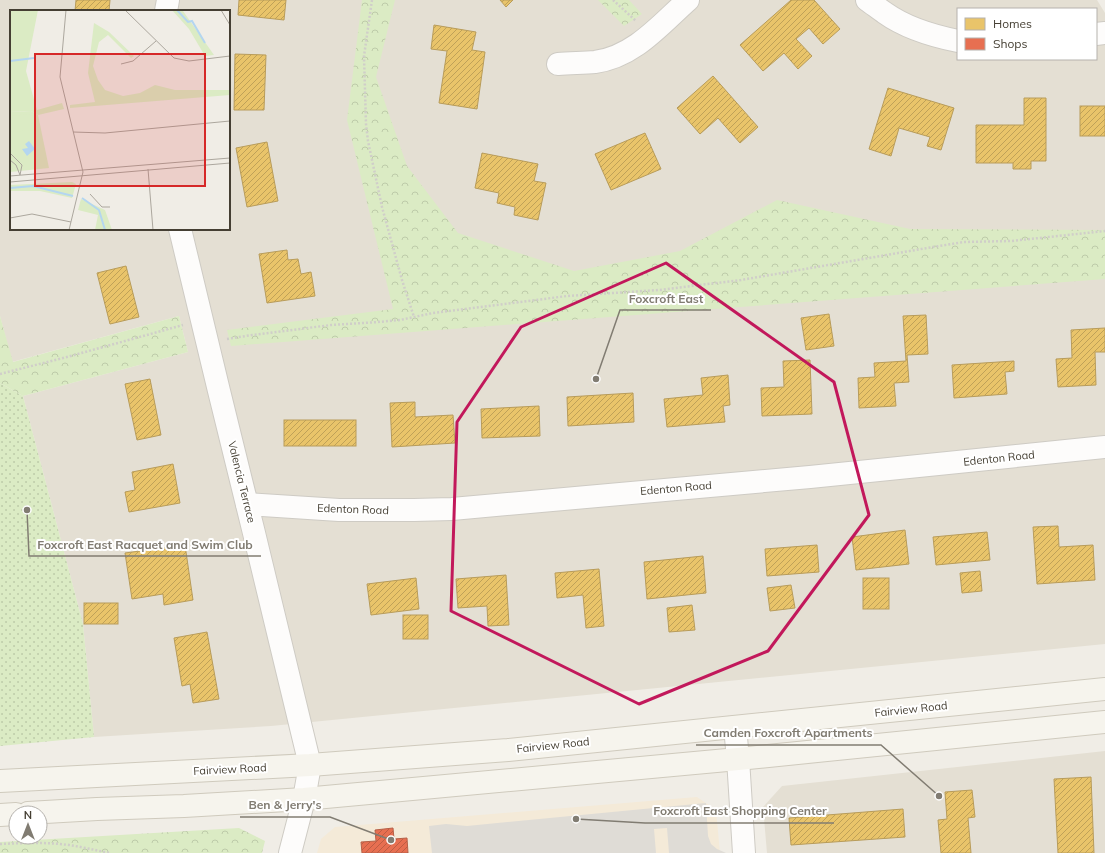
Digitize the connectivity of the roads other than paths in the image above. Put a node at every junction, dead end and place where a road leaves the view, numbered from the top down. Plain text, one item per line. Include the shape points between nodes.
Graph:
1 (168, 0) edge
2 (688, 0) edge
3 (867, 0) edge
4 (166, 10) edge
5 (957, 41) edge
6 (558, 64) dead end
7 (180, 230) edge
8 (1105, 447) edge
9 (247, 504) junction
10 (1105, 689) edge
11 (1105, 722) edge
12 (735, 727) junction
13 (738, 759) junction
14 (310, 765) junction
15 (0, 781) edge
16 (304, 799) junction
17 (48, 812) edge
18 (290, 853) edge
19 (744, 853) edge

1 - 4 street
2 - 6 street via 628,51 595,62
3 - 5 street via 900,22 932,35
7 - 9 street, Valencia Terrace
8 - 9 street, Edenton Road via 810,477 452,508 339,510
9 - 14 street, Valencia Terrace
10 - 12 main road, Fairview Road
11 - 13 main road
12 - 13 street
12 - 14 main road, Fairview Road via 508,750
13 - 16 main road
13 - 19 street
14 - 15 main road, Fairview Road
14 - 16 street, Valencia Terrace
16 - 17 main road
16 - 18 street, Valencia Terrace

